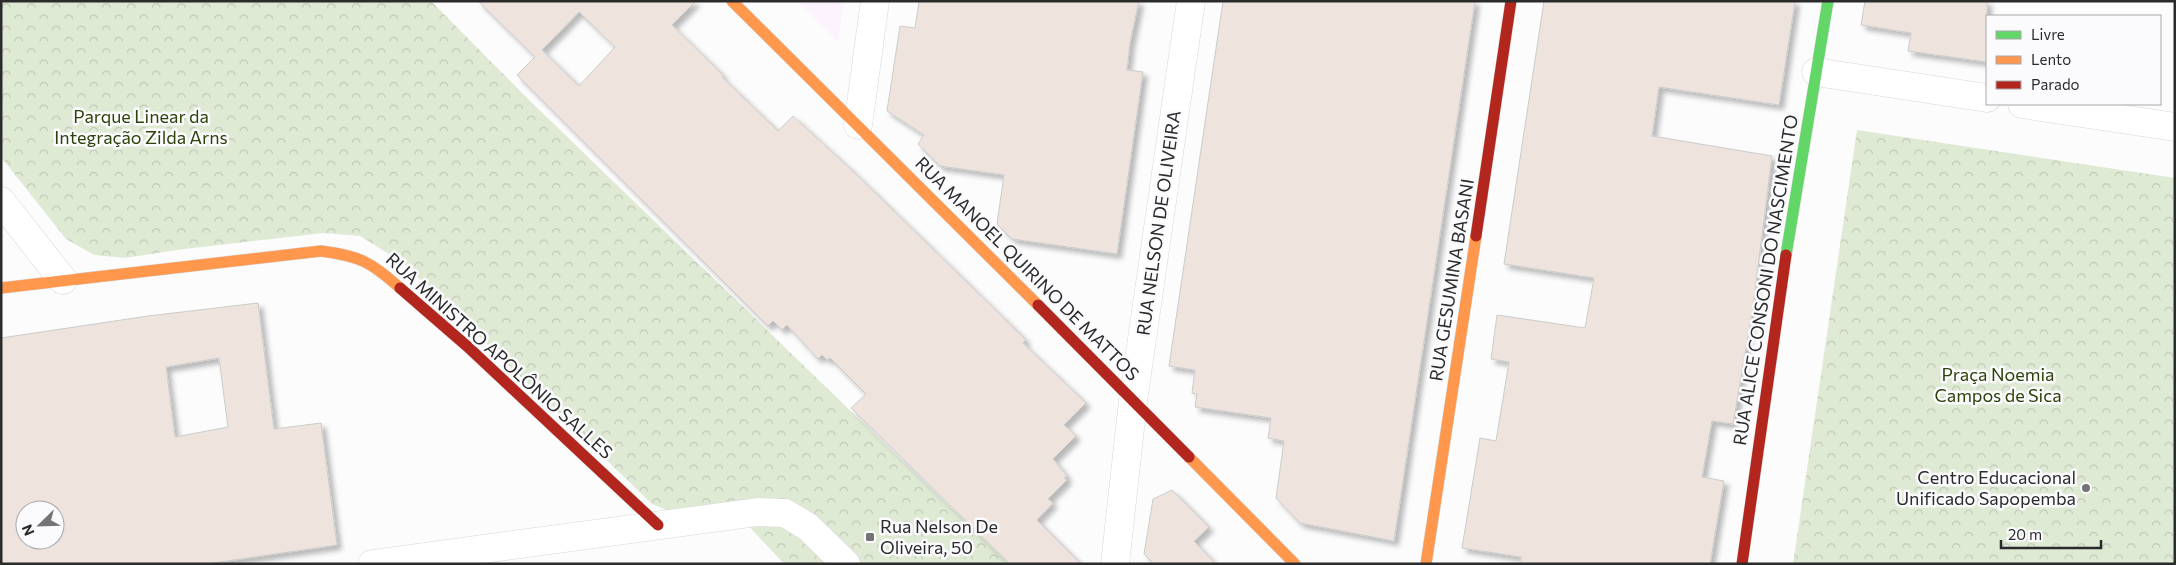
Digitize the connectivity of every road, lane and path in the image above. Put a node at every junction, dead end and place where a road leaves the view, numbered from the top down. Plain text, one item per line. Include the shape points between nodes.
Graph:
1 (732, 1) edge
2 (875, 1) edge
3 (1191, 1) edge
4 (1511, 1) edge
5 (1828, 1) edge
6 (1816, 72) junction
7 (1986, 98) edge
8 (2029, 105) edge
9 (858, 125) junction
10 (2175, 127) edge
11 (1, 201) edge
12 (63, 280) junction
13 (1, 288) edge
14 (1133, 401) junction
15 (658, 525) junction
16 (372, 564) edge
17 (846, 564) edge
18 (1115, 564) edge
19 (1295, 564) edge
20 (1426, 564) edge
21 (1742, 564) edge

1 - 9 street, RUA MANOEL QUIRINO DE MATTOS
2 - 9 street
3 - 14 street, RUA NELSON DE OLIVEIRA
4 - 20 street, RUA GESUMINA BASANI
5 - 6 street, RUA ALICE CONSONI DO NASCIMENTO
6 - 7 street
6 - 21 street, RUA ALICE CONSONI DO NASCIMENTO
8 - 10 street
9 - 14 street, RUA MANOEL QUIRINO DE MATTOS
11 - 12 street
12 - 13 street, RUA MINISTRO APOLÔNIO SALLES
12 - 15 street, RUA MINISTRO APOLÔNIO SALLES via 321,251 347,254 375,266 468,347
14 - 18 street, RUA NELSON DE OLIVEIRA
14 - 19 street, RUA MANOEL QUIRINO DE MATTOS
15 - 16 street
15 - 17 street via 758,512 786,513 808,527

